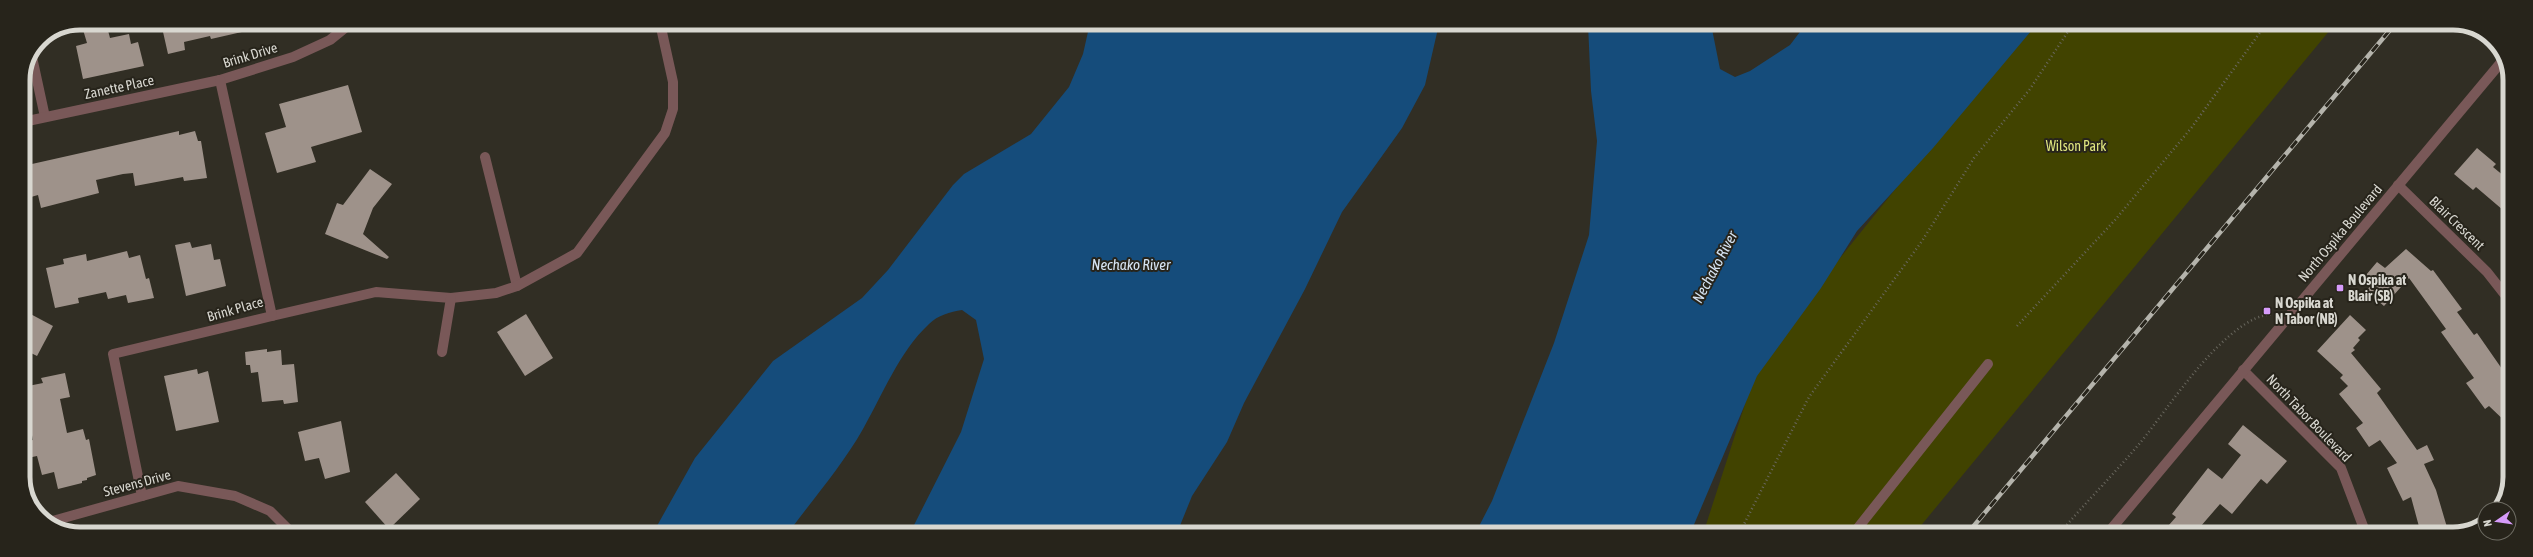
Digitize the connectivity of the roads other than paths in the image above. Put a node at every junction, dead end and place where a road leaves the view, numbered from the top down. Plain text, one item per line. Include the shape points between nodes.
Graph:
1 (342, 30) edge
2 (662, 30) edge
3 (33, 63) edge
4 (2500, 64) edge
5 (220, 80) junction
6 (45, 117) junction
7 (30, 120) edge
8 (485, 157) dead end
9 (2398, 185) junction
10 (517, 286) junction
11 (2503, 292) edge
12 (451, 298) junction
13 (272, 316) junction
14 (442, 352) dead end
15 (1988, 364) dead end
16 (2243, 370) junction
17 (142, 496) junction
18 (55, 520) edge
19 (286, 527) edge
20 (1859, 527) edge
21 (2113, 527) edge
22 (2363, 527) edge

1 - 5 street, Brink Drive via 330,40 293,57
2 - 10 street via 673,82 673,109 665,133 577,253
3 - 6 street
4 - 9 street, North Ospika Boulevard
5 - 6 street, Zanette Place
5 - 13 street, Brink Place
6 - 7 street, Zanette Place
8 - 10 street
9 - 11 street, Blair Crescent via 2487,272
9 - 16 street, North Ospika Boulevard
10 - 12 street via 496,293
12 - 13 street via 376,292
12 - 14 street
13 - 17 street, Brink Place via 113,354
15 - 20 street
16 - 21 street, North Ospika Boulevard
16 - 22 street, North Tabor Boulevard via 2341,468
17 - 18 street, Stevens Drive
17 - 19 street, Stevens Drive via 178,486 235,496 270,511

